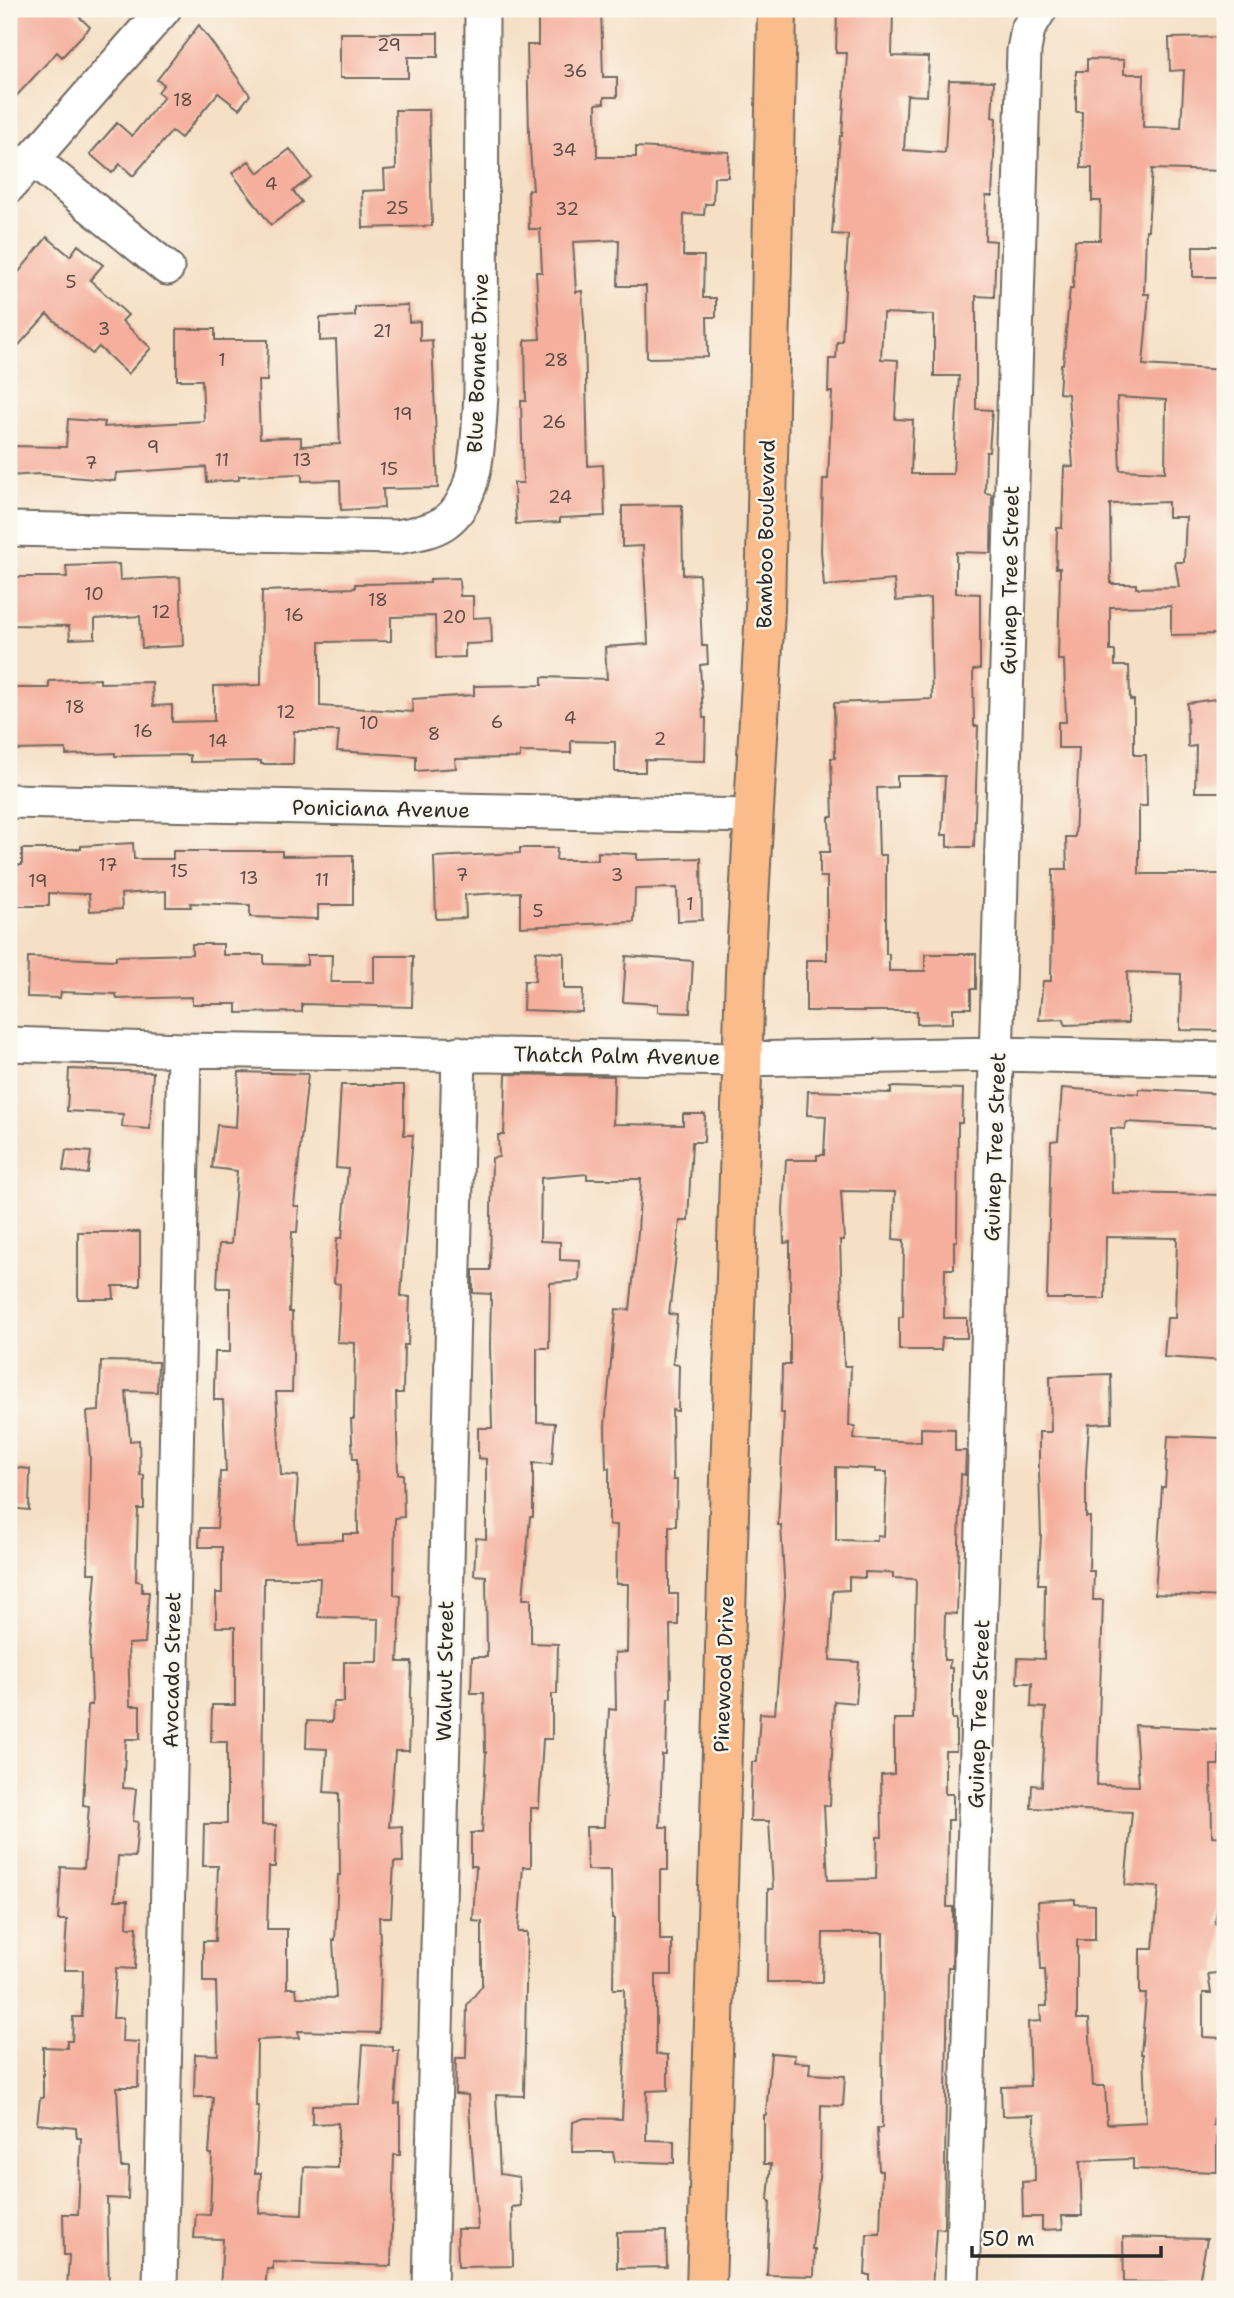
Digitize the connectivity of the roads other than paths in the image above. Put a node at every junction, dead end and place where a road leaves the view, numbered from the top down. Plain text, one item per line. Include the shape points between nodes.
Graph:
1 (164, 9) edge
2 (482, 9) edge
3 (777, 9) edge
4 (1040, 9) edge
5 (32, 159) junction
6 (9, 186) edge
7 (167, 268) dead end
8 (9, 529) edge
9 (9, 801) edge
10 (753, 816) junction
11 (9, 1044) edge
12 (184, 1050) junction
13 (460, 1053) junction
14 (998, 1054) junction
15 (742, 1059) junction
16 (1225, 1059) edge
17 (160, 2289) edge
18 (430, 2289) edge
19 (706, 2289) edge
20 (962, 2289) edge

1 - 5 street
2 - 8 street, Blue Bonnet Drive via 481,396 471,481 452,517 434,528 397,537
3 - 10 main road, Bamboo Boulevard via 765,609
4 - 14 street, Guinep Tree Street via 1028,29 1024,50
5 - 6 street
5 - 7 street
9 - 10 street, Poniciana Avenue
10 - 15 main road, Bamboo Boulevard
11 - 12 street, Thatch Palm Avenue
12 - 13 street, Thatch Palm Avenue
12 - 17 street, Avocado Street
13 - 15 street, Thatch Palm Avenue
13 - 18 street, Walnut Street
14 - 15 street, Thatch Palm Avenue
14 - 16 street, Thatch Palm Avenue
14 - 20 street, Guinep Tree Street
15 - 19 main road, Pinewood Drive

